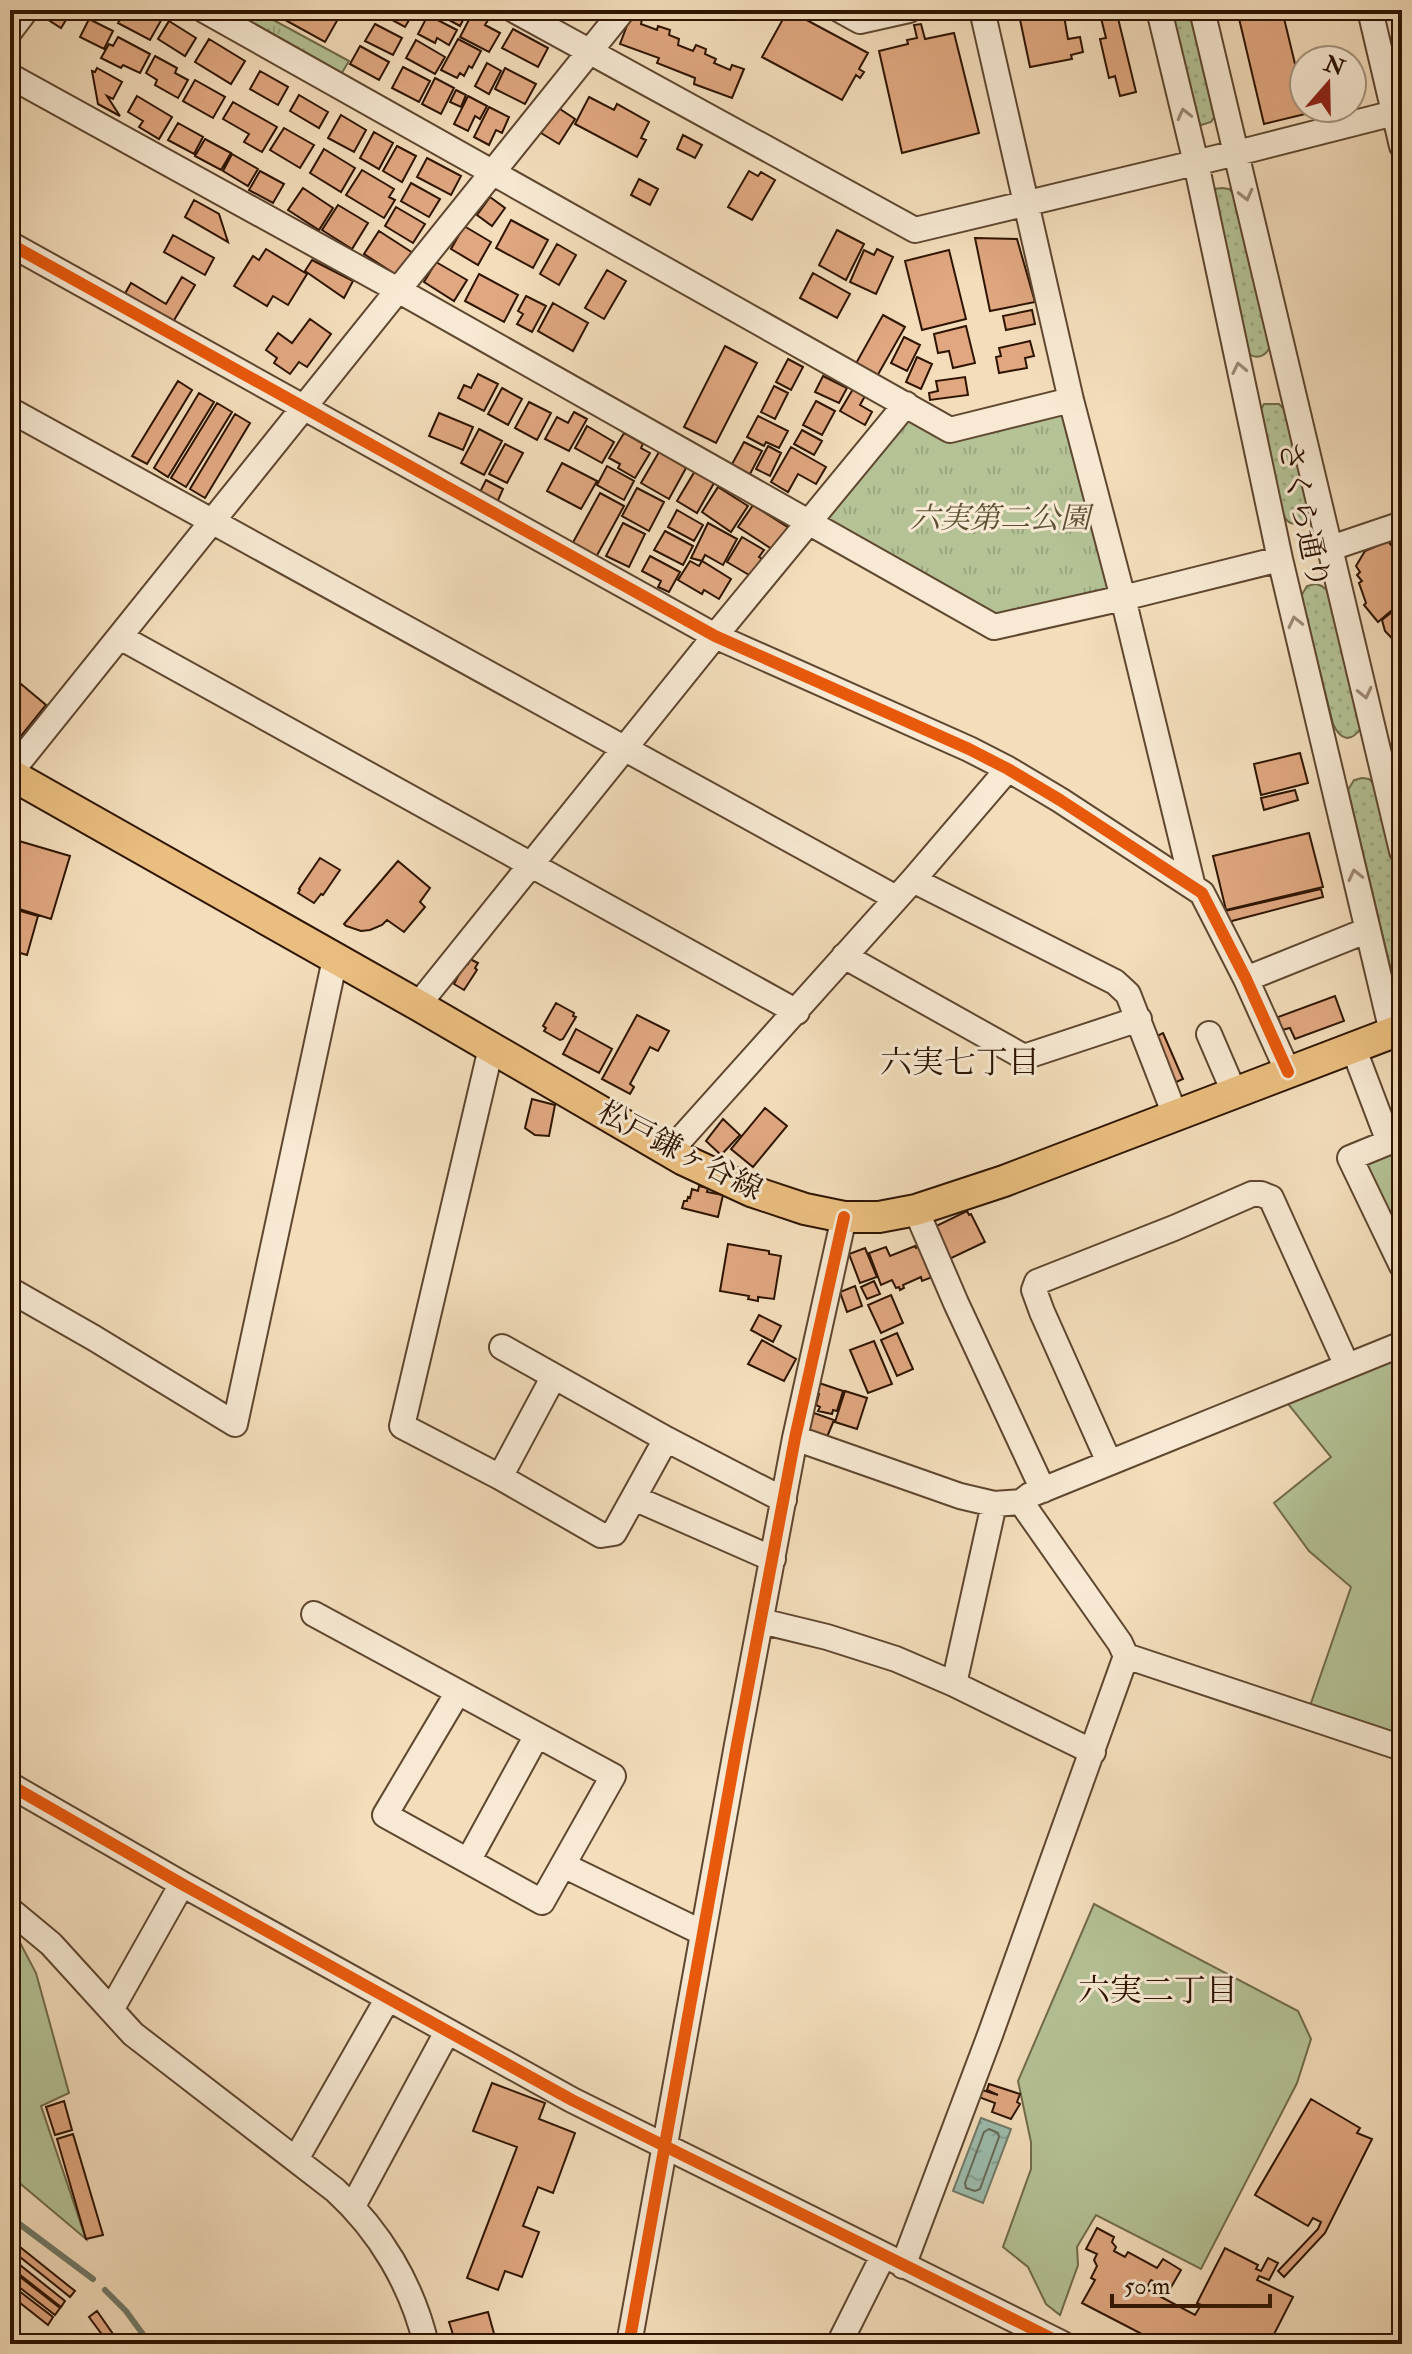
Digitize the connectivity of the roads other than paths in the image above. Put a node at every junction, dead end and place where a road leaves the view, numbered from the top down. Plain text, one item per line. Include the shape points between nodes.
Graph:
1 (26, 10) edge
2 (204, 10) edge
3 (514, 10) edge
4 (623, 10) edge
5 (840, 10) edge
6 (909, 10) edge
7 (982, 10) edge
8 (1159, 10) edge
9 (1202, 10) edge
10 (1370, 10) edge
11 (10, 31) edge
12 (589, 52) junction
13 (10, 76) edge
14 (1398, 112) edge
15 (1402, 146) edge
16 (1236, 153) junction
17 (1196, 163) junction
18 (492, 173) junction
19 (1028, 203) junction
20 (10, 244) edge
21 (398, 290) junction
22 (1071, 400) junction
23 (906, 404) junction
24 (304, 407) junction
25 (10, 410) edge
26 (212, 522) junction
27 (809, 522) junction
28 (1402, 524) edge
29 (1331, 548) junction
30 (1280, 559) junction
31 (1123, 598) junction
32 (715, 636) junction
33 (120, 637) junction
34 (625, 751) junction
35 (1008, 769) junction
36 (10, 774) edge
37 (1402, 851) edge
38 (530, 865) junction
39 (913, 880) junction
40 (1193, 887) junction
41 (896, 898) junction
42 (1368, 930) junction
43 (844, 956) junction
44 (335, 959) junction
45 (1246, 979) junction
46 (418, 1005) junction
47 (797, 1012) junction
48 (1139, 1019) junction
49 (1397, 1030) edge
50 (1209, 1034) dead end
51 (1353, 1047) junction
52 (491, 1048) junction
53 (1288, 1072) junction
54 (1234, 1092) junction
55 (1175, 1115) junction
56 (670, 1151) junction
57 (916, 1210) junction
58 (844, 1217) junction
59 (1402, 1266) edge
60 (10, 1290) edge
61 (1402, 1344) edge
62 (502, 1347) dead end
63 (1347, 1366) junction
64 (554, 1376) junction
65 (795, 1438) junction
66 (666, 1439) junction
67 (1109, 1462) junction
68 (500, 1477) junction
69 (1043, 1490) junction
70 (634, 1498) junction
71 (784, 1500) junction
72 (1021, 1502) junction
73 (994, 1504) junction
74 (773, 1559) junction
75 (314, 1614) dead end
76 (761, 1621) junction
77 (1126, 1656) junction
78 (954, 1684) junction
79 (458, 1692) junction
80 (537, 1735) junction
81 (1402, 1748) edge
82 (1093, 1752) junction
83 (10, 1785) edge
84 (468, 1861) junction
85 (563, 1865) junction
86 (182, 1884) junction
87 (10, 1910) edge
88 (703, 1933) junction
89 (388, 1998) junction
90 (111, 2010) junction
91 (447, 2032) junction
92 (664, 2147) junction
93 (296, 2159) junction
94 (353, 2206) junction
95 (893, 2261) junction
96 (633, 2342) edge
97 (844, 2343) edge
98 (426, 2344) edge
99 (1063, 2344) edge

1 - 11 street
2 - 18 street
3 - 12 street
4 - 12 street
5 - 6 street via 860,21
7 - 19 street
17 -> 8 street, さくら通り
9 - 16 street, さくら通り
10 - 14 street
12 - 18 street
12 - 19 street via 915,230
13 - 21 street
14 - 15 street
14 - 16 street
16 - 17 street
16 -> 29 street, さくら通り
17 - 19 street
30 -> 17 street, さくら通り
18 - 21 street
18 - 23 street
19 - 22 street
20 - 24 street
21 - 24 street
21 - 27 street
22 - 23 street via 950,430
22 - 31 street
23 - 27 street
24 - 26 street
24 - 32 street
25 - 26 street
26 - 33 street
26 - 34 street
27 - 31 street via 994,627
27 - 32 street
28 - 29 street
29 -> 37 street, さくら通り
30 - 31 street
42 -> 30 street, さくら通り
31 - 40 street
32 - 34 street
32 - 35 street
33 - 36 street
33 - 38 street
34 - 38 street
34 - 41 street
35 - 39 street
35 - 40 street
36 - 44 main road, 松戸鎌ヶ谷線
38 - 46 street
38 - 47 street
39 - 41 street
39 - 48 street via 1115,982 1128,994
40 - 45 street via 1202,893
41 - 43 street
42 - 45 street
42 - 49 street, さくら通り
43 - 47 street
43 - 48 street via 1024,1057
44 - 46 main road, 松戸鎌ヶ谷線
44 - 60 street via 235,1424
45 - 53 street
46 - 52 main road, 松戸鎌ヶ谷線
47 - 56 street
48 - 55 street
49 - 51 main road, 松戸鎌ヶ谷線
50 - 54 street
51 - 53 main road, 松戸鎌ヶ谷線
51 - 59 street via 1389,1142 1350,1158
52 - 56 main road, 松戸鎌ヶ谷線
52 - 68 street via 402,1426
53 - 54 main road, 松戸鎌ヶ谷線
54 - 55 main road, 松戸鎌ヶ谷線
55 - 57 main road, 松戸鎌ヶ谷線
56 - 58 main road, 松戸鎌ヶ谷線 via 751,1191
57 - 58 main road, 松戸鎌ヶ谷線
57 - 69 street
58 - 65 street
61 - 63 street
62 - 64 street
63 - 67 street
63 - 67 street via 1271,1198 1252,1194 1037,1282 1034,1290 1042,1312
64 - 66 street
64 - 68 street
65 - 71 street
65 - 73 street
66 - 70 street
66 - 71 street
67 - 69 street
68 - 70 street via 601,1535 614,1533
69 - 72 street
70 - 74 street
71 - 74 street
72 - 73 street
72 - 77 street
73 - 78 street
74 - 76 street
75 - 79 street
76 - 78 street via 896,1659
76 - 88 street
77 - 81 street
77 - 82 street
78 - 82 street
79 - 80 street
79 - 84 street via 385,1815
80 - 84 street
80 - 85 street via 613,1776
82 - 95 street
83 - 86 street
84 - 85 street via 542,1902
85 - 88 street
86 - 89 street
86 - 90 street
87 - 90 street via 51,1944
88 - 92 street
89 - 91 street
89 - 93 street
90 - 93 street via 133,2034
91 - 92 street
91 - 94 street
92 - 95 street
92 - 96 street
93 - 94 street
94 - 98 street via 391,2257
95 - 97 street
95 - 99 street

